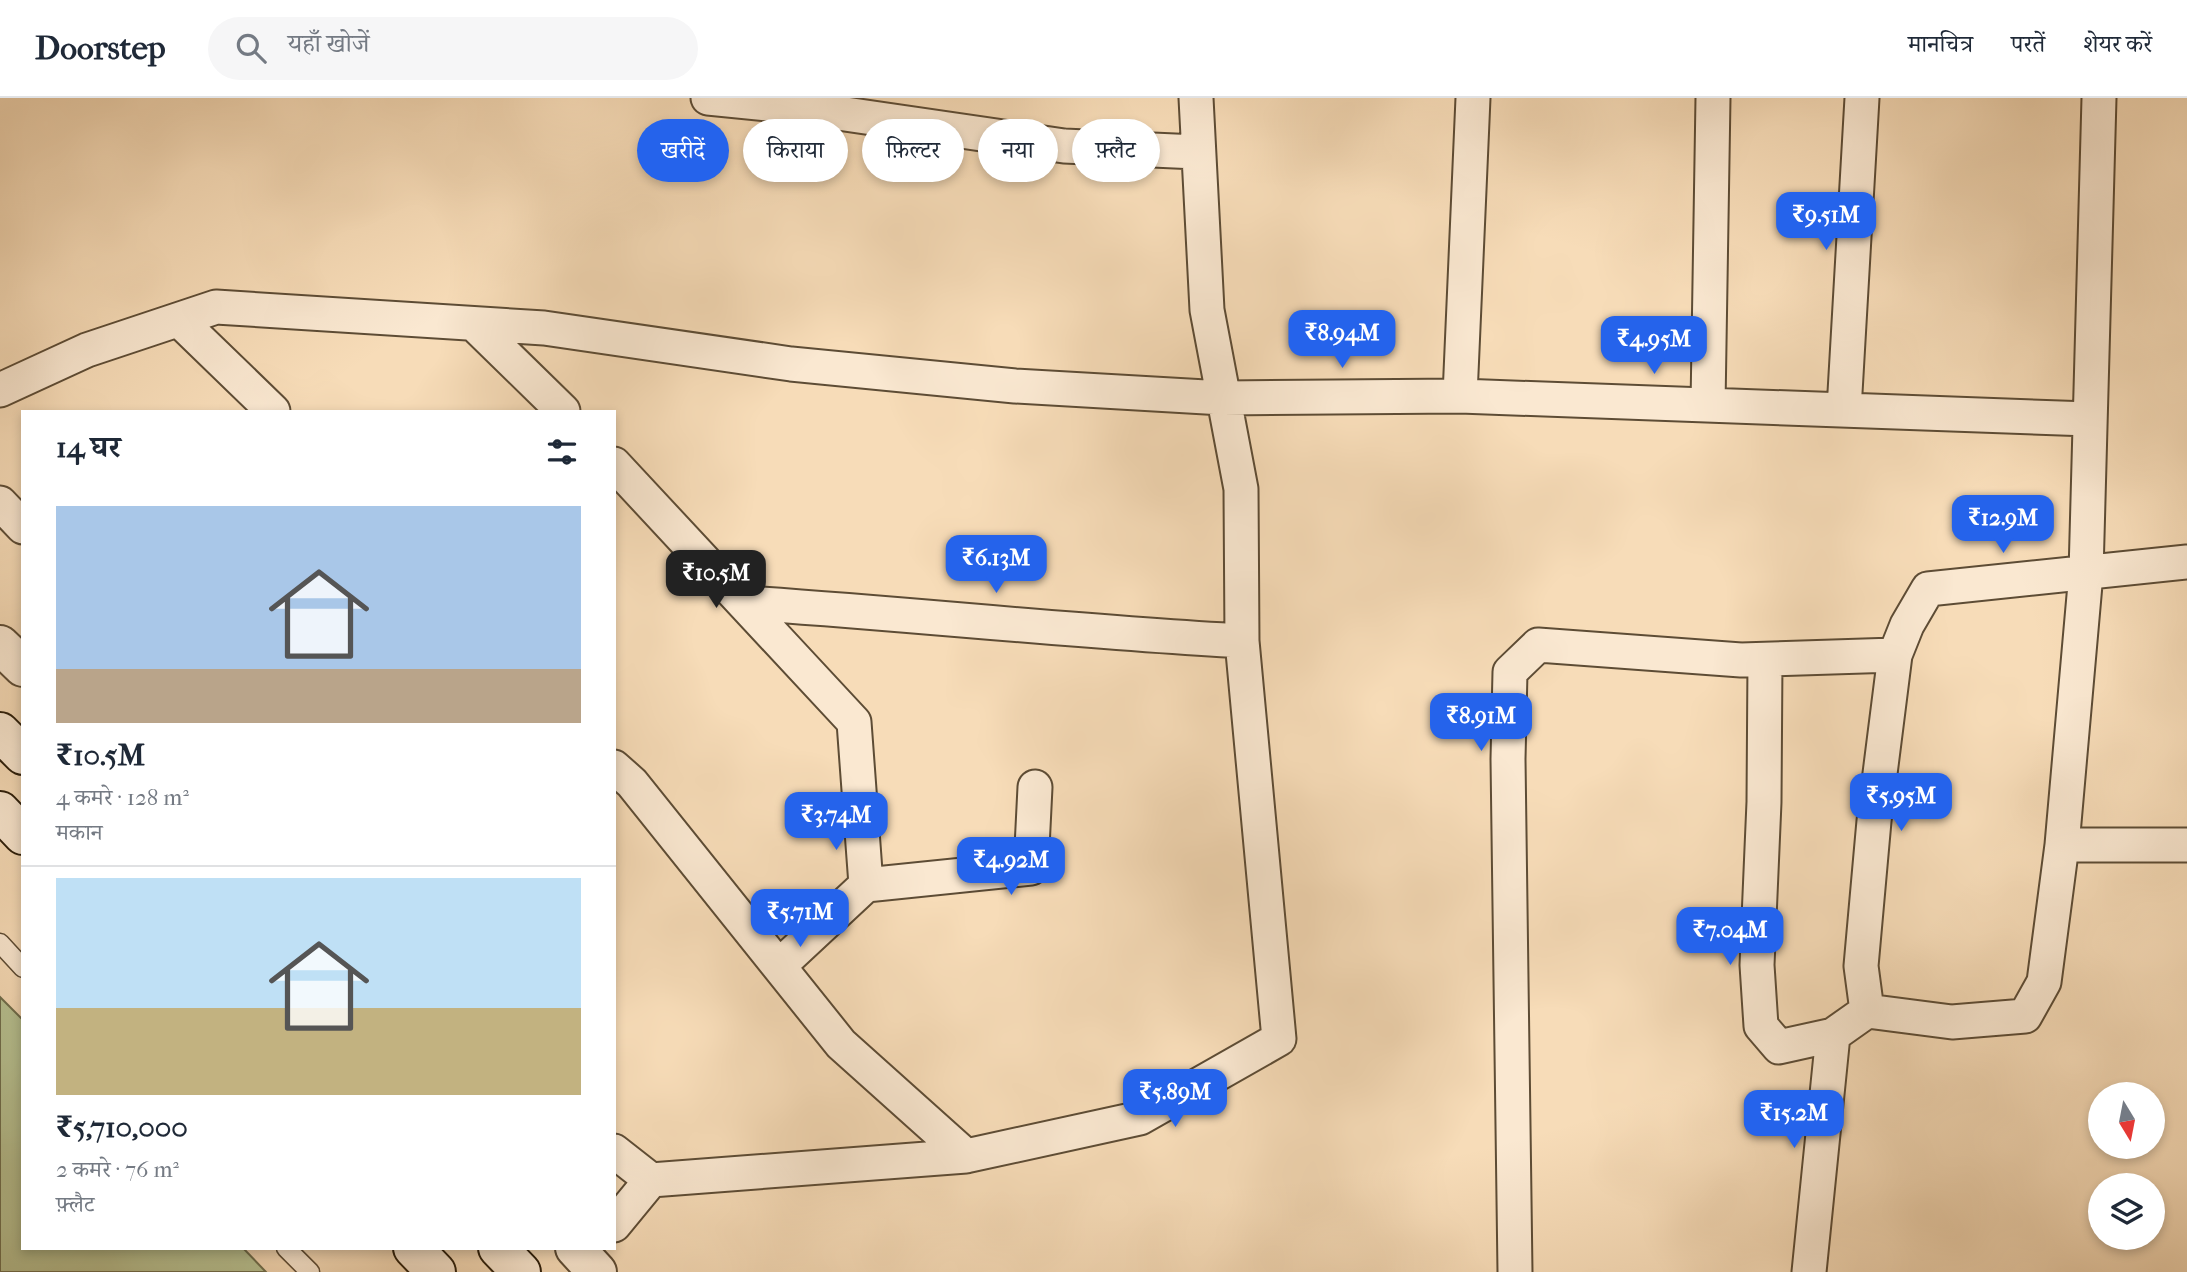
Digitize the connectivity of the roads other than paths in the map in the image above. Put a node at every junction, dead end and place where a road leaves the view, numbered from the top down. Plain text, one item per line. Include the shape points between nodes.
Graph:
1 (708, 98) edge
2 (1196, 98) edge
3 (1473, 98) edge
4 (1713, 98) edge
5 (1862, 98) edge
6 (2099, 98) edge
7 (1196, 152) junction
8 (179, 320) junction
9 (474, 324) junction
10 (0, 390) edge
11 (1460, 396) junction
12 (1223, 398) junction
13 (1708, 405) junction
14 (272, 410) edge
15 (561, 410) edge
16 (1844, 410) junction
17 (2089, 419) junction
18 (616, 466) edge
19 (0, 503) edge
20 (21, 525) edge
21 (2187, 562) edge
22 (2085, 573) junction
23 (746, 603) junction
24 (1242, 641) junction
25 (0, 645) edge
26 (1895, 655) junction
27 (1765, 660) junction
28 (21, 665) edge
29 (0, 732) edge
30 (21, 753) edge
31 (616, 769) edge
32 (1035, 787) dead end
33 (0, 811) edge
34 (21, 833) edge
35 (2062, 845) junction
36 (2187, 845) edge
37 (866, 886) junction
38 (0, 943) edge
39 (21, 966) edge
40 (779, 966) junction
41 (1867, 1011) junction
42 (1833, 1035) junction
43 (616, 1153) edge
44 (966, 1156) junction
45 (652, 1180) junction
46 (616, 1223) edge
47 (288, 1250) edge
48 (415, 1250) edge
49 (500, 1250) edge
50 (310, 1272) edge
51 (436, 1272) edge
52 (521, 1272) edge
53 (1515, 1272) edge
54 (1809, 1272) edge

1 - 7 street via 1064,146
2 - 7 street
3 - 11 street
4 - 13 street
5 - 16 street
6 - 17 street
7 - 12 street via 1207,310
8 - 9 street via 216,307
8 - 10 street via 88,350
8 - 14 street
9 - 12 street via 544,328 791,364 1015,386
9 - 15 street
11 - 12 street
11 - 13 street
12 - 24 street via 1241,489
13 - 16 street
16 - 17 street
17 - 22 street
18 - 23 street
19 - 20 street
21 - 22 street
22 - 26 street via 1928,589
22 - 35 street
23 - 24 street
23 - 37 street via 854,722
24 - 44 street via 1279,1039 1140,1118
25 - 28 main road
26 - 27 street
26 - 41 street via 1861,966
27 - 42 street via 1757,965 1761,1026 1780,1047
27 - 53 street via 1538,645 1510,672
29 - 30 main road
31 - 40 street
32 - 37 street via 1031,868
33 - 34 main road
35 - 36 street
35 - 41 street via 2044,982 2025,1016 1952,1022
37 - 40 street
38 - 39 lane
40 - 44 street via 841,1044
41 - 42 street
42 - 54 street
43 - 45 street
44 - 45 street
45 - 46 street
47 - 50 lane
48 - 51 main road
49 - 52 main road

